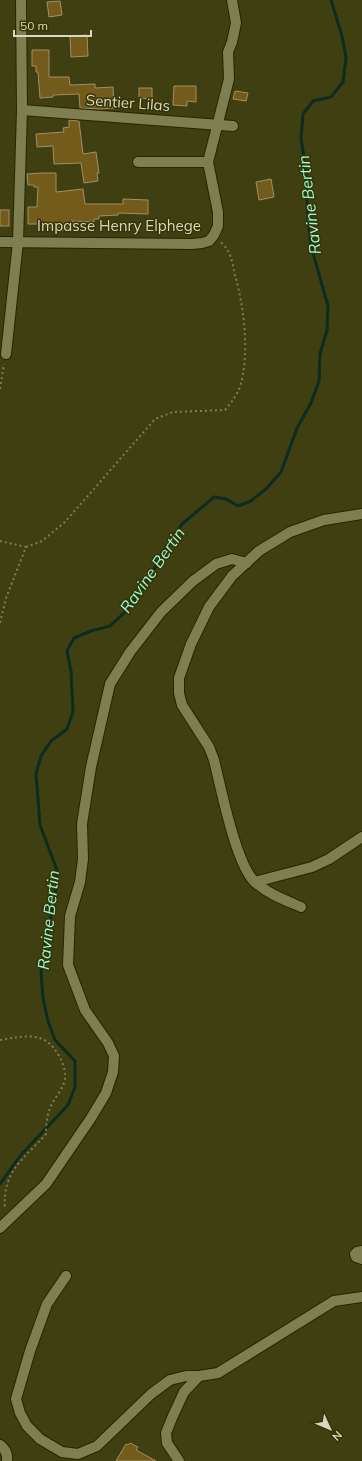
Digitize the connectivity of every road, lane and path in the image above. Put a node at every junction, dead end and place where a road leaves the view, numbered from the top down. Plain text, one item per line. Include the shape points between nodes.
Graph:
1 (21, 0) edge
2 (232, 0) edge
3 (22, 110) junction
4 (218, 125) junction
5 (233, 126) dead end
6 (138, 162) dead end
7 (208, 162) junction
8 (214, 235) junction
9 (0, 242) edge
10 (18, 242) junction
11 (6, 354) joint
12 (0, 389) edge
13 (362, 514) edge
14 (0, 541) edge
15 (26, 547) junction
16 (247, 562) junction
17 (0, 623) edge
18 (362, 837) edge
19 (254, 882) junction
20 (301, 907) dead end
21 (0, 1040) edge
22 (3, 1225) edge
23 (362, 1251) edge
24 (362, 1259) edge
25 (66, 1276) dead end
26 (362, 1297) edge
27 (198, 1376) junction
28 (0, 1445) edge
29 (7, 1461) edge
30 (179, 1461) edge

1 - 3 street
2 - 4 street, Impasse Henry Elphege via 236,23 228,52 229,78
3 - 4 street, Sentier Lilas
3 - 10 street
4 - 5 street, Sentier Lilas
4 - 7 street, Impasse Henry Elphege
6 - 7 street
7 - 8 street, Impasse Henry Elphege via 218,212 218,226
8 - 10 street, Impasse Henry Elphege via 209,241 192,244
8 - 15 path via 228,250 241,298 245,331 244,365 235,399 225,410 173,412 155,419 65,522 42,541
9 - 10 street, Impasse Henry Elphege
10 - 11 street
11 - 12 path
13 - 16 street via 324,520 290,532 259,551
14 - 15 path
15 - 17 path via 6,598
16 - 19 street via 232,576 209,607 191,644 179,678 179,693 182,705 214,760 236,845 245,870
16 - 22 street via 232,559 216,564 194,581 162,612 130,652 110,684 91,767 82,824 80,882 70,916 68,965 84,1010 108,1043 114,1056 113,1072 106,1093 46,1184
18 - 19 street via 312,867
19 - 20 street via 274,895
21 - 22 path via 29,1036 49,1042 63,1064 65,1080 51,1104 46,1134 12,1171 6,1188
23 - 24 street via 355,1254
25 - 27 street via 47,1304 16,1399 27,1426 40,1439 62,1452 78,1454 97,1446 170,1380
26 - 27 street via 334,1301 218,1373
27 - 30 street via 184,1392 166,1433 167,1443
28 - 29 street via 4,1448

